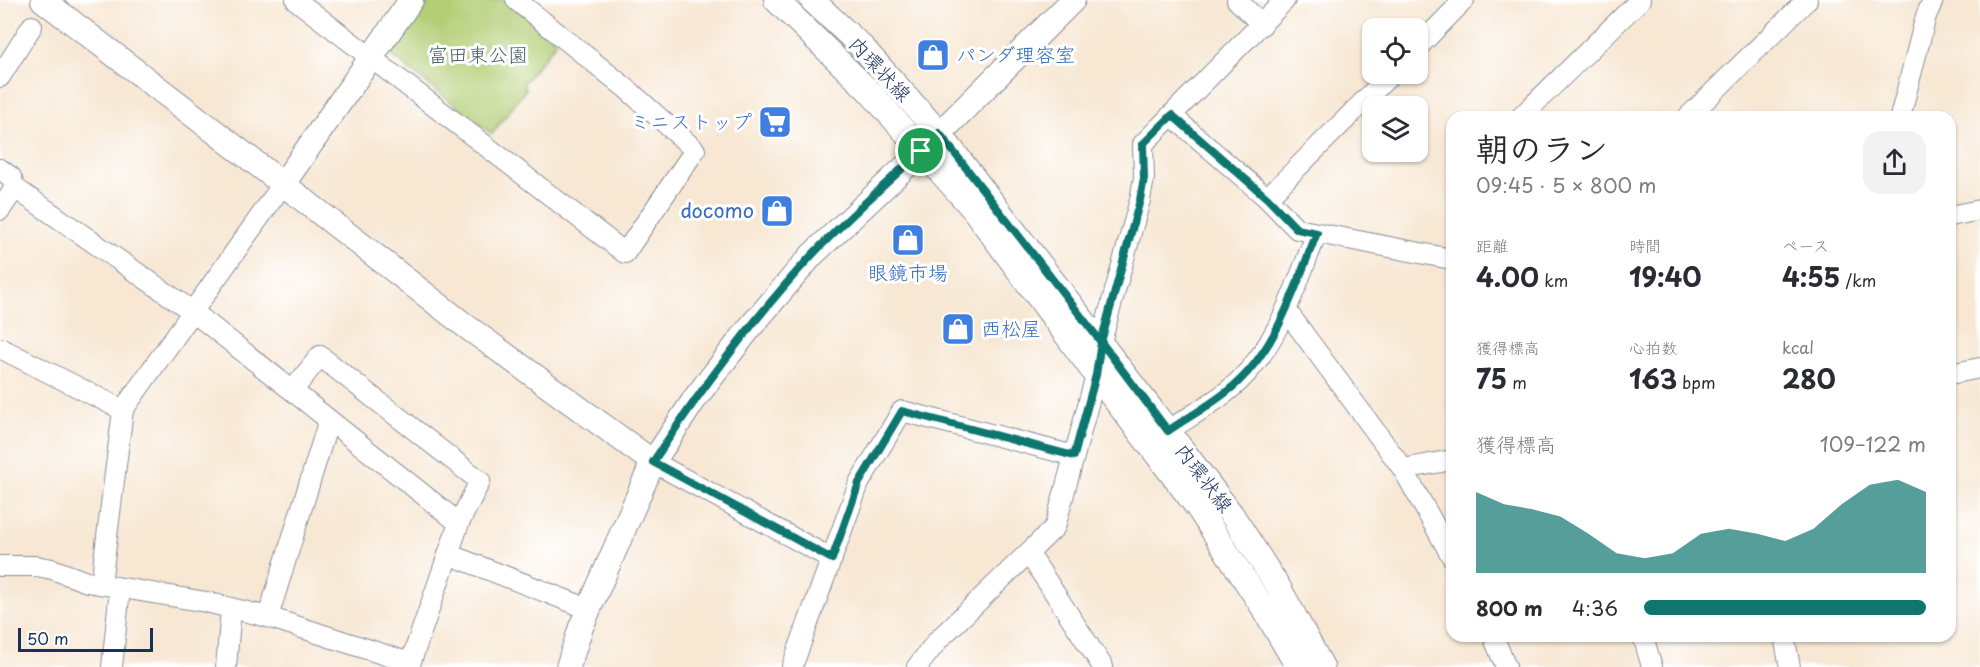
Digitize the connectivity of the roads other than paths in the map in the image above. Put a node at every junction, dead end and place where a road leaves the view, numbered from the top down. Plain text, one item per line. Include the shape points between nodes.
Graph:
1 (296, 0) edge
2 (411, 0) edge
3 (516, 0) edge
4 (776, 0) edge
5 (812, 0) edge
6 (1073, 0) edge
7 (1237, 0) edge
8 (1285, 0) edge
9 (1464, 0) edge
10 (1640, 0) edge
11 (1807, 0) edge
12 (1933, 0) edge
13 (45, 1) edge
14 (1262, 25) junction
15 (32, 26) dead end
16 (1428, 37) edge
17 (370, 57) junction
18 (0, 76) edge
19 (1381, 84) edge
20 (1527, 111) edge
21 (1694, 111) edge
22 (1902, 111) edge
23 (1172, 115) junction
24 (939, 133) junction
25 (921, 151) junction
26 (0, 169) edge
27 (283, 184) junction
28 (15, 188) junction
29 (1267, 198) junction
30 (0, 210) edge
31 (1980, 210) edge
32 (1956, 215) edge
33 (1317, 233) junction
34 (1446, 257) edge
35 (1286, 310) junction
36 (192, 311) junction
37 (1101, 342) junction
38 (0, 348) edge
39 (1980, 368) edge
40 (1956, 373) edge
41 (1096, 375) junction
42 (292, 390) junction
43 (123, 410) junction
44 (329, 420) junction
45 (1168, 431) junction
46 (1074, 456) junction
47 (1446, 461) edge
48 (653, 462) junction
49 (1403, 469) junction
50 (459, 524) junction
51 (1446, 546) edge
52 (448, 554) junction
53 (1029, 554) junction
54 (832, 559) junction
55 (0, 566) edge
56 (111, 586) junction
57 (231, 609) junction
58 (589, 609) junction
59 (267, 617) junction
60 (1496, 642) edge
61 (1644, 642) edge
62 (1785, 642) edge
63 (409, 665) edge
64 (111, 667) edge
65 (226, 667) edge
66 (568, 667) edge
67 (792, 667) edge
68 (917, 667) edge
69 (1103, 667) edge
70 (1298, 667) edge
71 (1322, 667) edge
72 (1506, 667) edge
73 (1652, 667) edge
74 (1790, 667) edge

1 - 17 street
2 - 17 street
3 - 17 street via 627,89 695,150 625,253
4 - 25 street via 870,92
5 - 24 street, 内環状線 via 862,47
6 - 24 street
7 - 14 street
8 - 14 street
9 - 16 street
10 - 20 street
11 - 21 street
12 - 22 street
13 - 27 street
14 - 23 street
15 - 18 street
17 - 27 street
19 - 29 street
23 - 29 street
23 - 37 street via 1143,144 1140,200
24 - 25 street
24 - 37 street, 内環状線
25 - 41 street via 974,210
25 - 48 street via 812,255 696,397
26 - 28 street
27 - 36 street
27 - 48 street via 467,327
28 - 30 street
28 - 36 street
29 - 33 street via 1297,229
31 - 32 street
33 - 34 street
33 - 35 street
35 - 45 street via 1265,348 1238,382
35 - 49 street
36 - 42 street
36 - 43 street
37 - 41 street
37 - 45 street, 内環状線
38 - 43 street
39 - 40 street
41 - 46 street
41 - 70 street via 1198,508
42 - 44 street
42 - 50 street via 320,356 480,481
43 - 56 street
44 - 50 street
44 - 59 street
45 - 71 street, 内環状線 via 1232,515 1279,588
46 - 53 street via 1055,527
46 - 54 street via 902,411 859,483
47 - 49 street
48 - 54 street
48 - 58 street
49 - 51 street
50 - 52 street
52 - 58 street
52 - 63 street
53 - 68 street via 938,640
53 - 69 street
54 - 67 street
55 - 56 street via 36,566
56 - 57 street via 188,597
56 - 64 street
57 - 59 street
57 - 65 street
58 - 66 street
59 - 63 street
60 - 72 street
61 - 73 street
62 - 74 street

